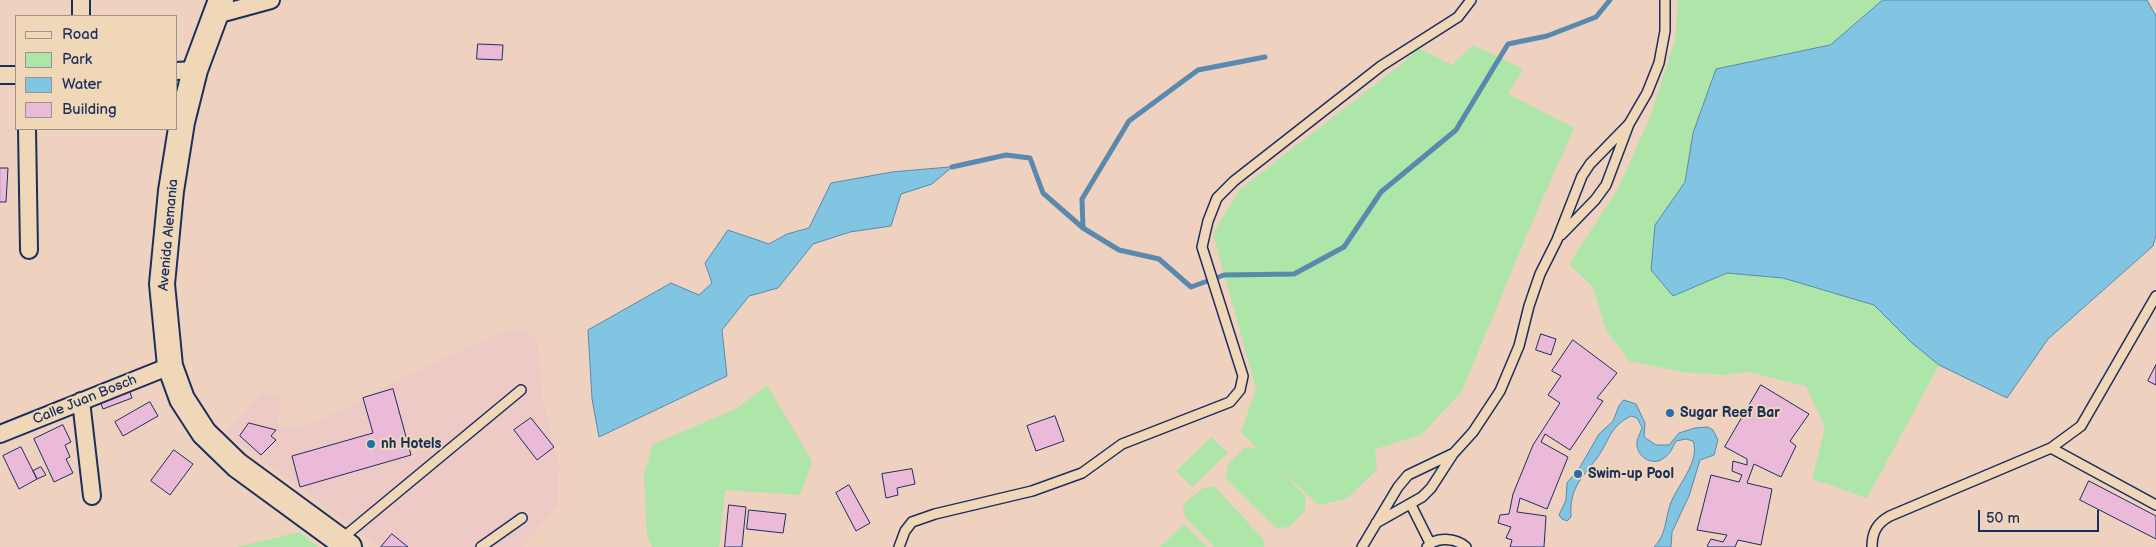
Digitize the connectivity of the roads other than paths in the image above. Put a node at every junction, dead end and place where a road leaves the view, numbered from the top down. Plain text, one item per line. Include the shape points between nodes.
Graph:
1 (80, 0) edge
2 (271, 0) edge
3 (1471, 0) edge
4 (1665, 0) edge
5 (219, 7) edge
6 (81, 15) edge
7 (186, 70) edge
8 (0, 75) edge
9 (15, 75) edge
10 (1629, 124) junction
11 (27, 130) edge
12 (1557, 240) junction
13 (29, 250) dead end
14 (2156, 296) edge
15 (170, 366) junction
16 (520, 390) dead end
17 (81, 401) junction
18 (0, 434) edge
19 (2051, 448) junction
20 (1453, 454) junction
21 (92, 496) dead end
22 (2156, 504) edge
23 (1411, 505) junction
24 (522, 518) dead end
25 (1376, 523) junction
26 (345, 544) edge
27 (1429, 545) edge
28 (480, 547) edge
29 (899, 547) edge
30 (1362, 547) edge
31 (1466, 547) edge
32 (1872, 547) edge

1 - 6 street
2 - 5 street
3 - 29 lane via 1458,17 1381,66 1234,180 1217,198 1202,247 1242,376 1240,390 1230,402 1122,444 1082,473 1032,491 912,522
4 - 10 lane via 1665,31 1659,63
5 - 7 street, Avenida Alemania
7 - 15 street, Avenida Alemania via 162,284
8 - 9 street
10 - 12 lane via 1606,185
10 - 12 lane via 1582,176
11 - 13 street
12 - 20 lane via 1540,274 1520,346 1500,391 1473,432
14 - 19 lane via 2081,426
15 - 17 street, Calle Juan Bosch
15 - 26 street, Avenida Alemania via 182,399 204,433 237,465
16 - 26 lane
17 - 18 street, Calle Juan Bosch
17 - 21 street
19 - 22 lane
19 - 32 lane via 1890,516 1875,529
20 - 23 lane via 1431,488
20 - 25 lane via 1408,475
23 - 25 lane
23 - 27 lane
24 - 28 lane
25 - 30 lane
27 - 31 lane via 1448,538

